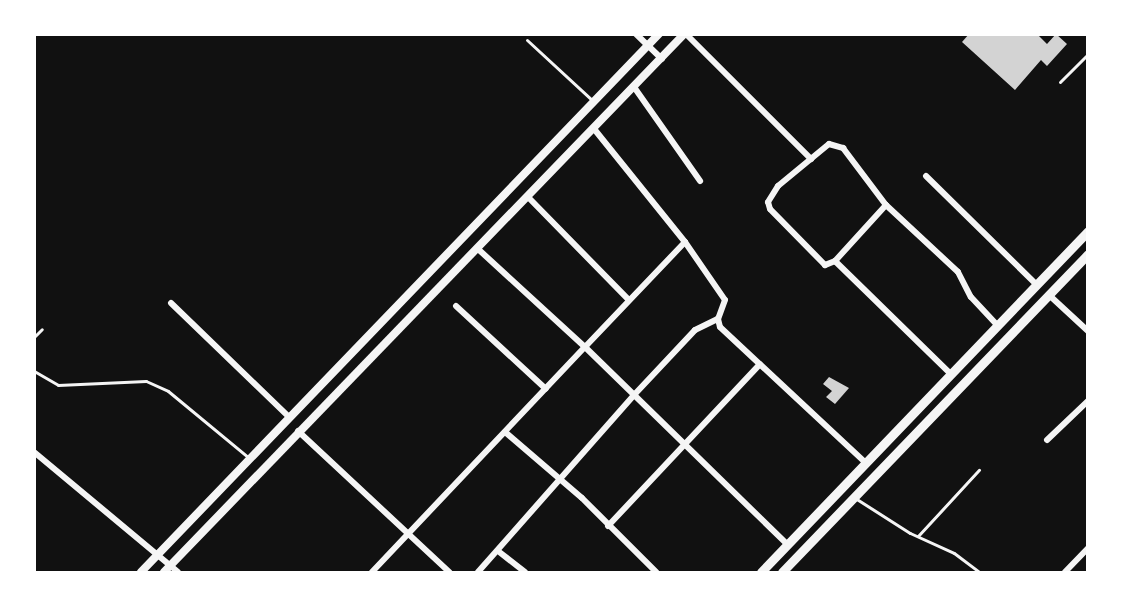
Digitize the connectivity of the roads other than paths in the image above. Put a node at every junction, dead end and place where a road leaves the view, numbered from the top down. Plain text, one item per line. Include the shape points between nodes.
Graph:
1 (636, 34) edge
2 (659, 34) edge
3 (685, 34) edge
4 (527, 40) dead end
5 (648, 46) junction
6 (1088, 54) edge
7 (662, 59) junction
8 (1060, 82) dead end
9 (634, 87) junction
10 (594, 102) junction
11 (594, 129) junction
12 (811, 159) junction
13 (926, 176) dead end
14 (700, 181) dead end
15 (528, 197) junction
16 (886, 204) junction
17 (1088, 231) edge
18 (685, 242) junction
19 (478, 249) junction
20 (1088, 254) edge
21 (835, 261) junction
22 (1036, 285) junction
23 (1049, 295) junction
24 (629, 300) junction
25 (171, 303) dead end
26 (456, 306) dead end
27 (718, 319) junction
28 (999, 327) junction
29 (42, 328) dead end
30 (1088, 330) edge
31 (34, 336) edge
32 (585, 347) junction
33 (760, 364) junction
34 (34, 371) edge
35 (952, 375) junction
36 (546, 389) junction
37 (634, 395) junction
38 (1088, 401) edge
39 (290, 418) junction
40 (298, 431) junction
41 (505, 432) junction
42 (1047, 440) dead end
43 (686, 445) junction
44 (34, 452) edge
45 (250, 460) junction
46 (866, 462) junction
47 (979, 470) dead end
48 (558, 478) junction
49 (854, 497) junction
50 (808, 523) junction
51 (608, 525) junction
52 (820, 533) junction
53 (918, 536) junction
54 (407, 537) junction
55 (787, 544) junction
56 (1088, 548) edge
57 (498, 551) junction
58 (158, 555) junction
59 (167, 569) edge
60 (141, 573) edge
61 (178, 573) edge
62 (372, 573) edge
63 (449, 573) edge
64 (478, 573) edge
65 (525, 573) edge
66 (656, 573) edge
67 (761, 573) edge
68 (782, 573) edge
69 (979, 573) edge
70 (1065, 573) edge

1 - 5 street
2 - 5 street
3 - 7 street
3 - 12 street
4 - 10 lane
5 - 7 street
5 - 10 street
6 - 8 lane
7 - 9 street
9 - 11 street
9 - 14 street
10 - 39 street
11 - 15 street
11 - 18 street
12 - 16 street via 829,144 838,145
12 - 21 street via 778,186 768,206 822,264
13 - 22 street
15 - 19 street
15 - 24 street
16 - 21 street
16 - 28 street via 958,272 971,297
17 - 22 main road
18 - 24 street
18 - 27 street via 725,300
19 - 32 street
19 - 40 street
20 - 23 main road
21 - 35 street
22 - 28 main road
23 - 30 street
23 - 49 main road
24 - 32 street
25 - 39 street
26 - 36 street
27 - 33 street via 720,327
27 - 37 street via 695,330
28 - 35 main road
29 - 31 lane
32 - 36 street
32 - 37 street
33 - 43 street
33 - 46 street
34 - 45 lane via 58,385 147,381 168,391
35 - 46 main road
36 - 41 street
37 - 43 street
37 - 48 street
38 - 42 street
39 - 45 street
40 - 54 street
40 - 59 street
41 - 48 street
41 - 54 street
43 - 51 street
43 - 55 street
44 - 58 street
45 - 58 street
46 - 50 main road
47 - 53 lane
48 - 51 street
48 - 57 street
49 - 52 main road
49 - 53 lane
50 - 52 main road
50 - 55 main road
51 - 66 street
52 - 68 main road
53 - 69 lane via 954,553
54 - 62 street
54 - 63 street
55 - 67 main road
56 - 70 street
57 - 64 street
57 - 65 street
58 - 59 street
58 - 60 street
59 - 61 street

